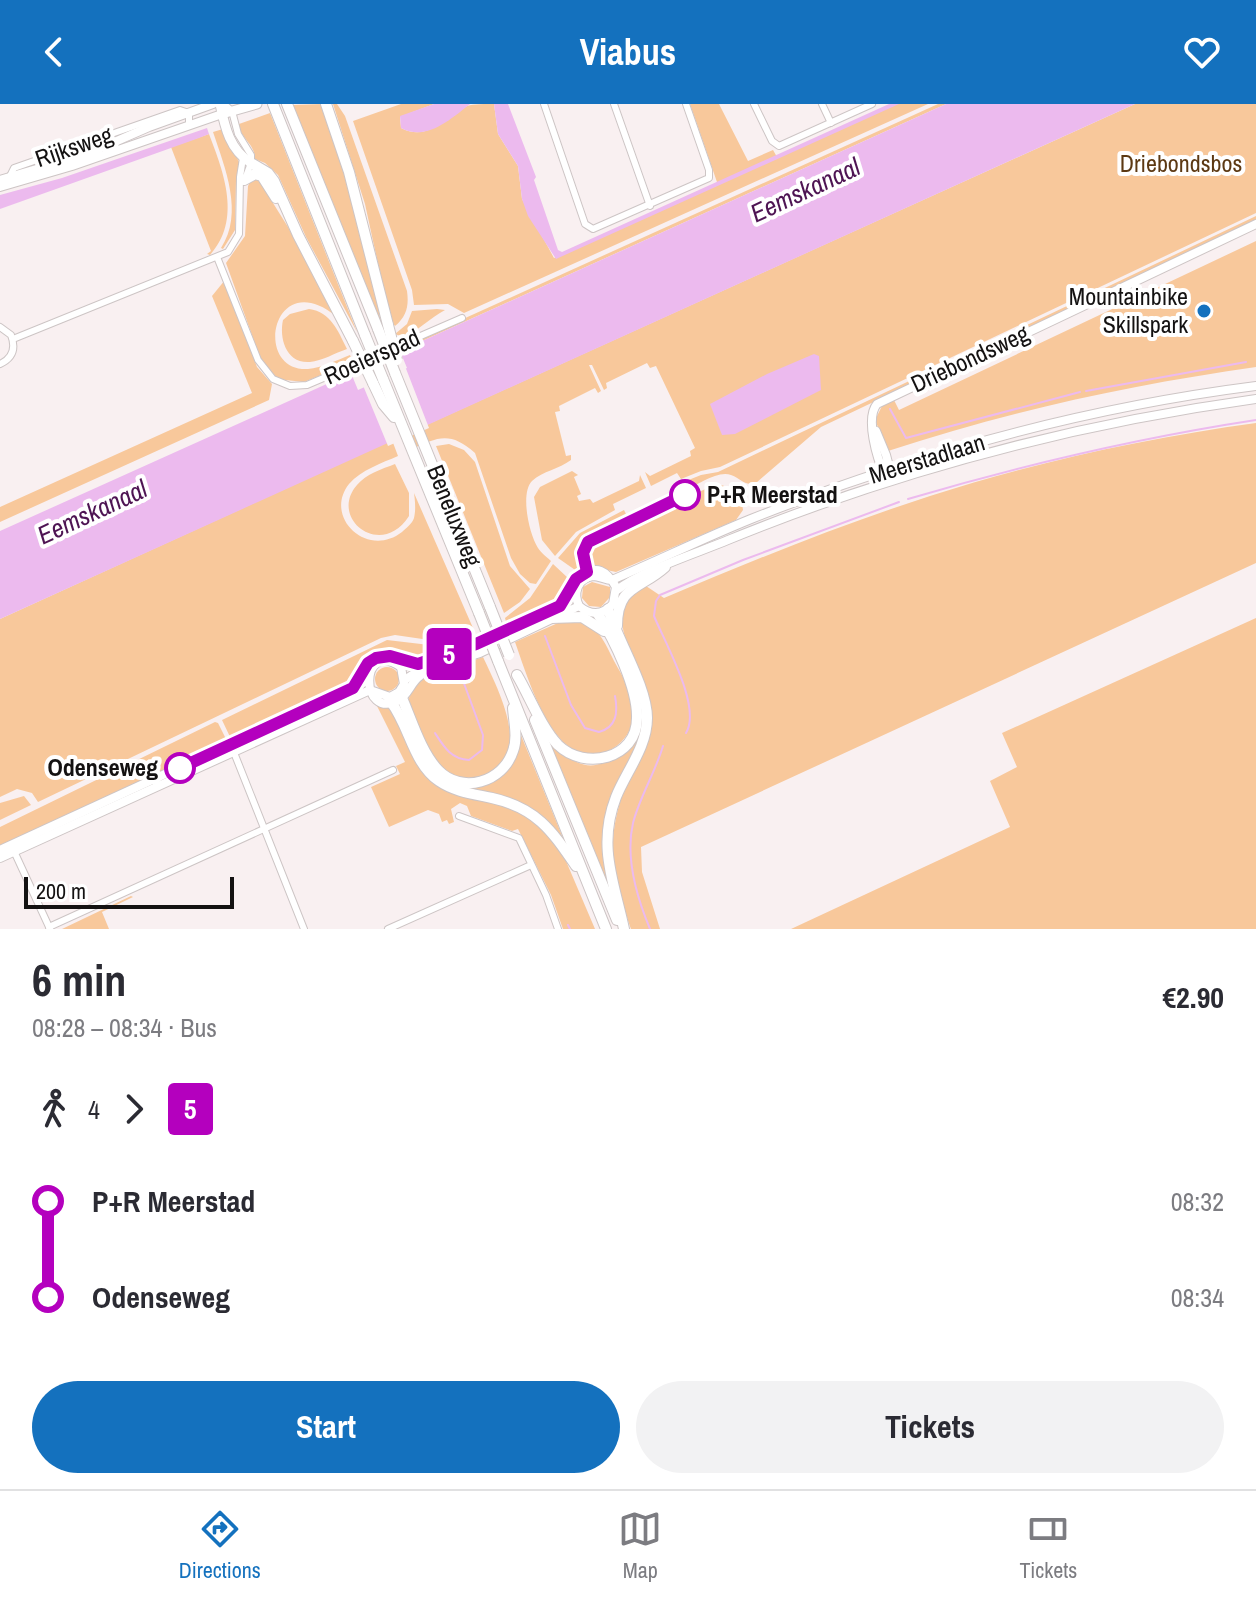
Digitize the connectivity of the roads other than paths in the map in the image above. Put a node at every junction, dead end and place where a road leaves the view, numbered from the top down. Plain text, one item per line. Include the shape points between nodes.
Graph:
1 (213, 104) edge
2 (257, 104) edge
3 (273, 104) edge
4 (287, 104) edge
5 (326, 104) edge
6 (544, 104) edge
7 (614, 104) edge
8 (686, 104) edge
9 (754, 104) edge
10 (822, 104) edge
11 (872, 104) edge
12 (189, 113) junction
13 (227, 116) edge
14 (831, 123) junction
15 (189, 125) junction
16 (247, 161) junction
17 (7, 180) edge
18 (242, 185) junction
19 (0, 187) edge
20 (650, 206) junction
21 (291, 219) junction
22 (1256, 224) edge
23 (217, 257) junction
24 (462, 318) dead end
25 (0, 327) edge
26 (383, 327) junction
27 (13, 339) junction
28 (0, 364) edge
29 (1256, 386) edge
30 (1256, 399) edge
31 (403, 428) junction
32 (887, 471) junction
33 (891, 482) junction
34 (665, 567) junction
35 (612, 580) junction
36 (617, 590) junction
37 (575, 598) junction
38 (603, 611) junction
39 (551, 618) junction
40 (613, 633) junction
41 (401, 667) junction
42 (420, 668) junction
43 (517, 675) junction
44 (407, 684) junction
45 (353, 688) junction
46 (370, 689) junction
47 (511, 694) junction
48 (397, 698) junction
49 (233, 749) junction
50 (393, 770) dead end
51 (459, 816) dead end
52 (265, 829) junction
53 (13, 848) junction
54 (0, 850) edge
55 (0, 858) edge
56 (531, 865) junction
57 (587, 882) junction
58 (49, 928) edge
59 (304, 929) edge
60 (388, 929) edge
61 (558, 929) edge
62 (606, 929) edge
63 (622, 929) edge

1 - 12 main road, Rijksweg
2 - 13 main road, Rijksweg
3 - 31 highway, Beneluxweg, bridge
4 - 26 highway
5 - 26 highway via 349,172
6 - 20 street via 588,228
7 - 20 street
8 - 20 street via 709,178
9 - 14 street via 779,146
10 - 14 street
11 - 14 street
12 - 15 street
12 - 17 main road, Rijksweg
13 - 15 main road, Rijksweg
13 - 16 main road via 234,148
15 - 17 main road, Rijksweg via 72,166
16 - 18 street
16 - 21 highway via 268,173
17 - 19 main road, Rijksweg
18 - 21 highway via 255,174 264,177
18 - 23 street via 237,239
21 - 31 highway, bridge via 383,404
22 - 32 main road, Driebondsweg via 883,400 871,412
23 - 24 street, Roeierspad via 260,366 290,386 318,382
23 - 27 street
25 - 27 street
26 - 43 highway, Beneluxweg, bridge via 397,360 397,378
27 - 28 street via 11,355
29 - 32 main road, Meerstadlaan via 1051,423
30 - 33 main road, Meerstadlaan via 1102,426
31 - 47 highway, Beneluxweg, bridge
32 - 33 main road, Driebondsweg
32 - 35 main road, Meerstadlaan via 752,519
33 - 34 main road, Meerstadlaan
34 - 36 main road, Meerstadlaan
34 - 40 highway via 624,595
35 - 36 main road
35 - 37 main road via 600,571 587,572 576,579
36 - 38 main road via 613,604
37 - 38 main road via 587,612
37 - 39 main road
37 - 42 main road
38 - 40 highway
39 - 40 highway via 582,617
39 - 42 main road via 480,653
40 - 43 highway via 632,689 637,725 627,744 610,757 582,758 560,747
40 - 63 highway via 643,697 647,722 608,827 609,876
41 - 42 main road
41 - 44 main road
41 - 46 main road via 379,663 369,672
42 - 44 main road
42 - 45 main road via 390,656 376,658
43 - 63 highway, Beneluxweg
44 - 48 main road
45 - 46 main road
45 - 49 main road
46 - 48 main road via 380,701
46 - 49 main road
47 - 48 highway via 512,755 494,776 470,783 439,771
47 - 57 highway, Beneluxweg
48 - 57 highway via 431,774 456,790 503,800 538,817
49 - 52 street
49 - 53 main road
50 - 52 street
51 - 56 street via 519,838
52 - 58 street
52 - 59 street
53 - 54 main road
53 - 55 main road
53 - 58 street
56 - 60 street
56 - 61 street
57 - 62 highway, Beneluxweg

